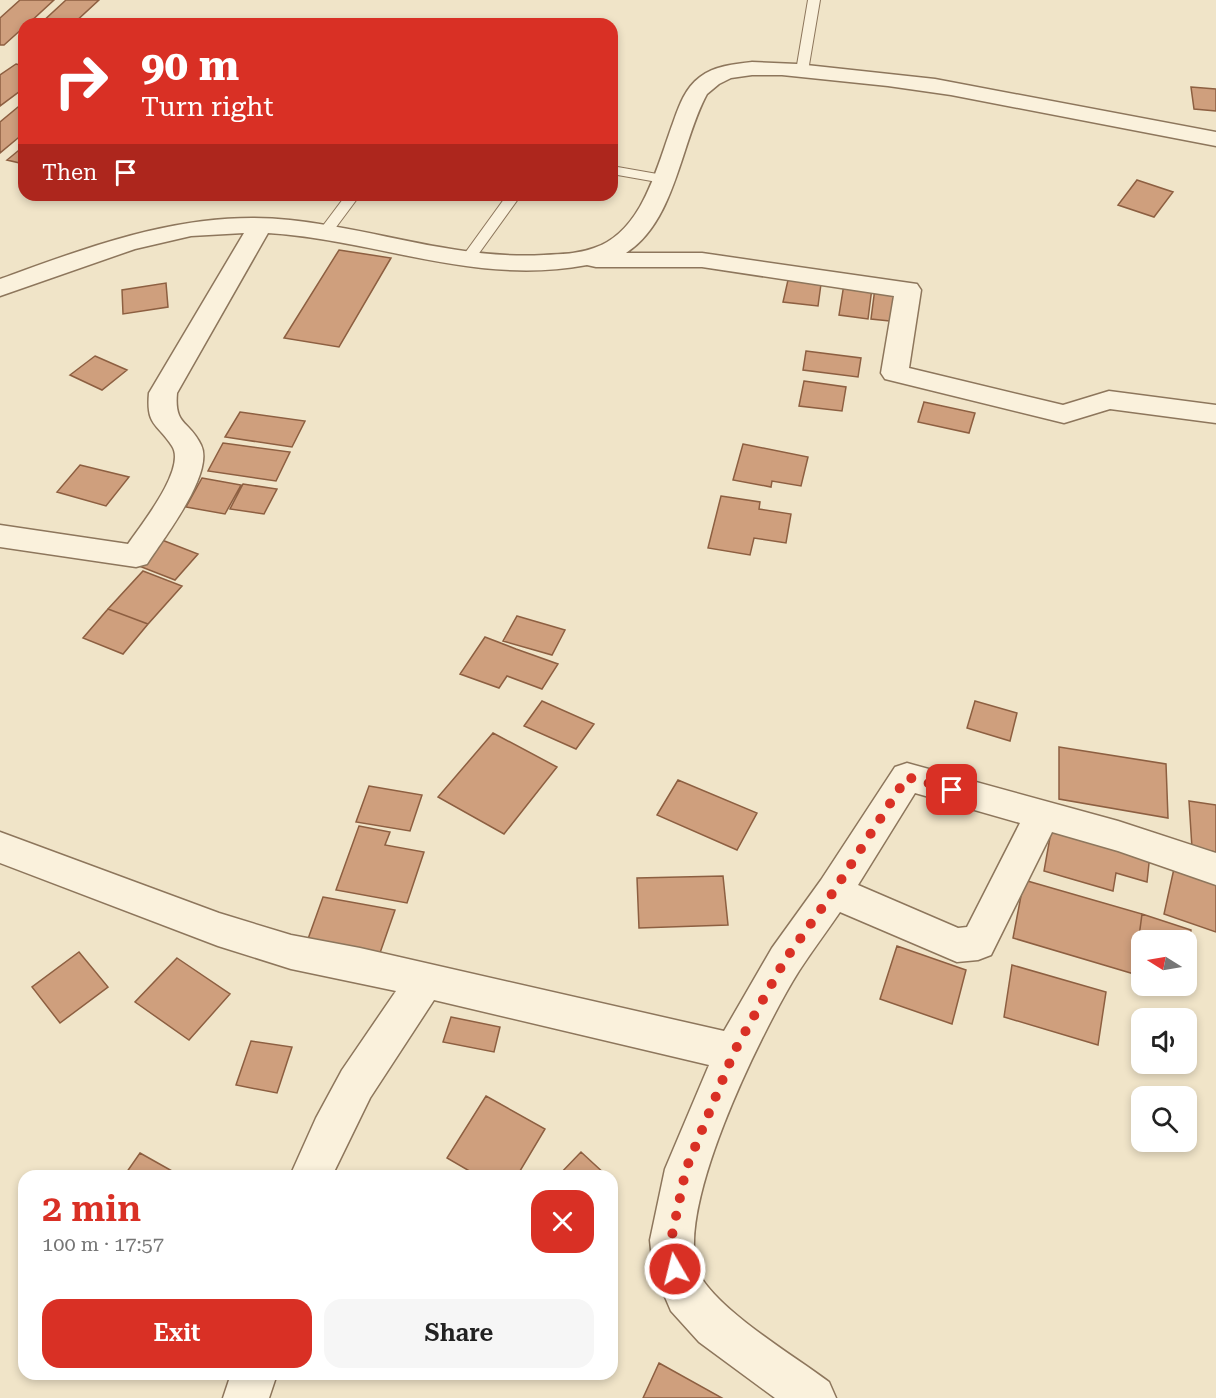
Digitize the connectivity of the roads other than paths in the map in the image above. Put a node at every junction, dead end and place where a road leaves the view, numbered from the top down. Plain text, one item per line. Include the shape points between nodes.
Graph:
1 (814, 0) edge
2 (802, 71) junction
3 (1216, 139) edge
4 (618, 171) edge
5 (663, 179) junction
6 (348, 201) edge
7 (510, 201) edge
8 (260, 225) junction
9 (326, 231) junction
10 (467, 260) junction
11 (576, 260) junction
12 (0, 288) edge
13 (1216, 414) edge
14 (0, 536) edge
15 (1042, 816) junction
16 (0, 847) edge
17 (1216, 869) edge
18 (834, 891) junction
19 (425, 980) junction
20 (734, 1052) junction
21 (314, 1170) edge
22 (252, 1380) edge
23 (246, 1398) edge
24 (813, 1398) edge

1 - 2 lane
2 - 3 street via 949,87 1143,128
2 - 5 street via 745,70 711,79 692,102
4 - 5 lane
5 - 11 street via 629,239 606,252
6 - 9 lane
7 - 10 lane
8 - 9 street
8 - 12 street via 182,228 116,245
8 - 14 street via 164,393 164,419 189,450 190,466 136,556
9 - 10 street
10 - 11 street
11 - 13 street via 702,260 908,290 895,373 1064,414 1109,400
15 - 17 street via 1118,836
15 - 18 street via 907,777
15 - 18 street via 978,943 957,945
16 - 19 street via 291,952
18 - 20 street via 785,960
19 - 20 street
19 - 21 street via 356,1084
20 - 24 street via 686,1169 671,1240 675,1269 687,1295 716,1326
22 - 23 street

